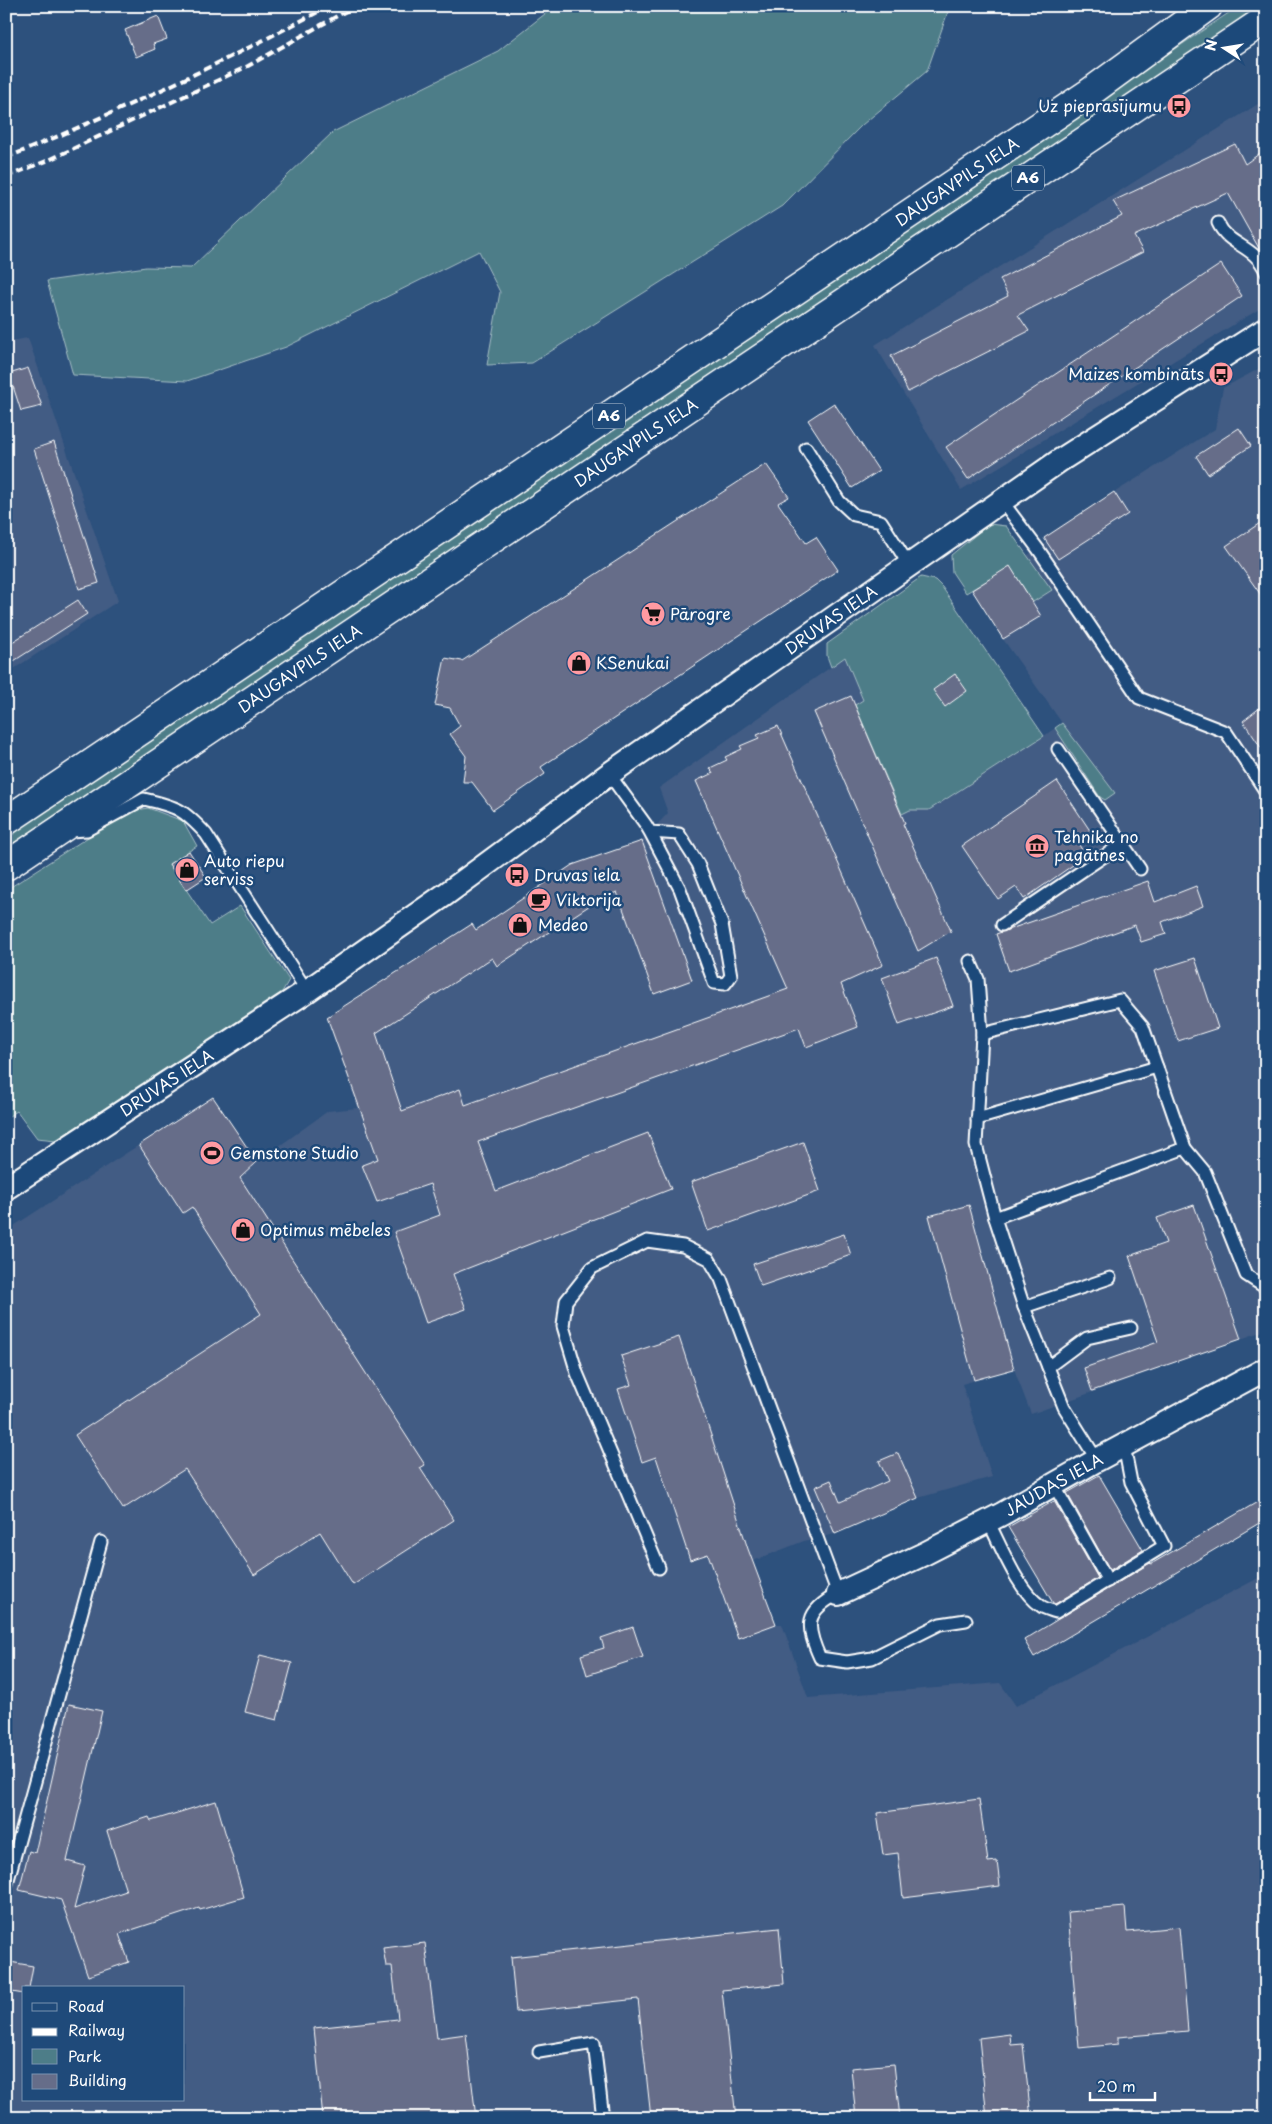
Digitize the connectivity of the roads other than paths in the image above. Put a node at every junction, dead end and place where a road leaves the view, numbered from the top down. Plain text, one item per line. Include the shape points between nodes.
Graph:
1 (1203, 8) edge
2 (1266, 19) edge
3 (1218, 223) dead end
4 (1266, 272) edge
5 (1266, 329) edge
6 (806, 448) dead end
7 (1002, 501) junction
8 (909, 565) junction
9 (1058, 749) dead end
10 (609, 774) junction
11 (1266, 792) edge
12 (6, 821) edge
13 (57, 832) junction
14 (650, 832) junction
15 (1122, 844) junction
16 (6, 866) edge
17 (1140, 869) dead end
18 (1002, 925) dead end
19 (970, 961) dead end
20 (306, 991) junction
21 (982, 1034) junction
22 (1157, 1067) junction
23 (977, 1119) junction
24 (1185, 1148) junction
25 (6, 1188) edge
26 (995, 1218) junction
27 (1110, 1278) dead end
28 (1266, 1288) edge
29 (1024, 1307) junction
30 (1131, 1328) dead end
31 (1048, 1367) junction
32 (1266, 1369) edge
33 (1124, 1446) junction
34 (1097, 1460) junction
35 (1054, 1485) junction
36 (988, 1522) junction
37 (101, 1542) dead end
38 (659, 1568) dead end
39 (1108, 1581) junction
40 (838, 1594) junction
41 (966, 1620) dead end
42 (6, 1887) edge
43 (539, 2052) dead end
44 (603, 2118) edge

1 - 12 highway, DAUGAVPILS IELA / A6 via 1089,93
2 - 13 highway, DAUGAVPILS IELA / A6
3 - 4 lane via 1223,233 1251,251
5 - 7 street, DRUVAS IELA
6 - 8 lane via 840,501 854,515 881,521
7 - 8 street, DRUVAS IELA
7 - 11 lane via 1139,698 1226,732
8 - 10 street, DRUVAS IELA
9 - 15 lane
10 - 14 lane
10 - 20 street, DRUVAS IELA via 446,894
13 - 16 highway, DAUGAVPILS IELA / A6
13 - 20 lane via 87,830 144,799 173,806 188,814 206,834
14 - 14 lane via 680,890 714,983 725,984 731,976 722,924 698,864 679,834
15 - 17 lane
15 - 18 lane
19 - 21 lane via 978,980
20 - 25 street, DRUVAS IELA
21 - 22 lane via 1120,1000 1143,1027
21 - 23 lane
22 - 23 lane
22 - 24 lane
23 - 26 lane via 976,1145
24 - 26 lane
24 - 28 lane via 1205,1172 1246,1275
26 - 29 lane
27 - 29 lane
29 - 31 lane
30 - 31 lane via 1086,1338
31 - 34 lane via 1064,1407
32 - 33 street, JAUDAS IELA
33 - 34 street, JAUDAS IELA
33 - 39 lane via 1131,1482 1164,1546
34 - 35 street, JAUDAS IELA
35 - 36 street, JAUDAS IELA
35 - 39 lane
36 - 39 lane via 1016,1578 1042,1607 1056,1612
36 - 40 street, JAUDAS IELA
37 - 42 lane
38 - 40 lane via 577,1373 563,1326 566,1301 592,1268 647,1241 683,1246 710,1259 721,1279
40 - 41 lane via 822,1602 810,1620 811,1639 820,1658 847,1662 872,1658 940,1624
43 - 44 lane via 594,2043

